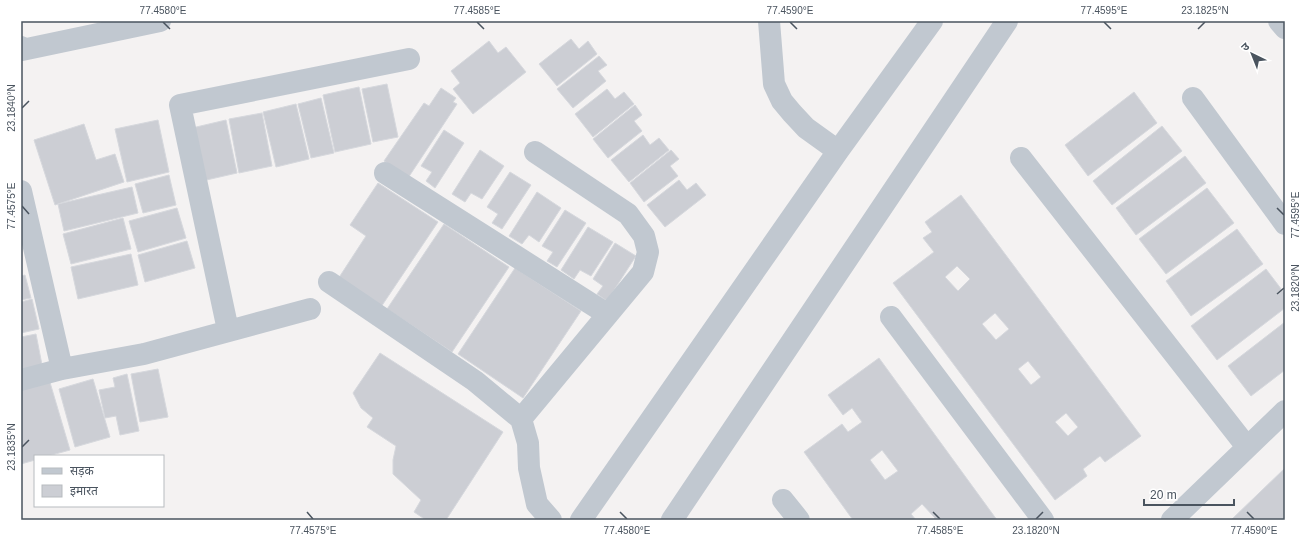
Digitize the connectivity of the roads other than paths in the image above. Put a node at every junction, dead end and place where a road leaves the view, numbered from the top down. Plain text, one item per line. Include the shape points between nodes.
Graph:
1 (160, 21) edge
2 (769, 21) edge
3 (932, 21) edge
4 (1007, 21) edge
5 (1279, 21) edge
6 (1285, 28) edge
7 (21, 49) edge
8 (409, 59) dead end
9 (1194, 98) dead end
10 (838, 151) junction
11 (535, 152) dead end
12 (1021, 158) dead end
13 (386, 173) dead end
14 (21, 191) edge
15 (1285, 224) edge
16 (329, 282) dead end
17 (310, 309) dead end
18 (607, 314) junction
19 (891, 317) dead end
20 (228, 330) junction
21 (62, 370) junction
22 (21, 380) edge
23 (1285, 411) edge
24 (521, 419) junction
25 (1247, 447) junction
26 (783, 500) dead end
27 (551, 520) edge
28 (581, 520) edge
29 (672, 520) edge
30 (799, 520) edge
31 (1042, 520) edge
32 (1172, 520) edge

1 - 7 street
2 - 10 street via 774,84 782,101 806,128
3 - 10 street
4 - 29 street
5 - 6 street
8 - 20 street via 180,104
9 - 15 street
10 - 28 street
11 - 18 street via 628,214 644,236 648,252 643,272
12 - 25 street
13 - 18 street
14 - 21 street
16 - 24 street via 475,381
17 - 20 street
18 - 24 street
19 - 31 street
20 - 21 street via 144,354
21 - 22 street
23 - 25 street
24 - 27 street via 528,443 537,504
25 - 32 street
26 - 30 street

